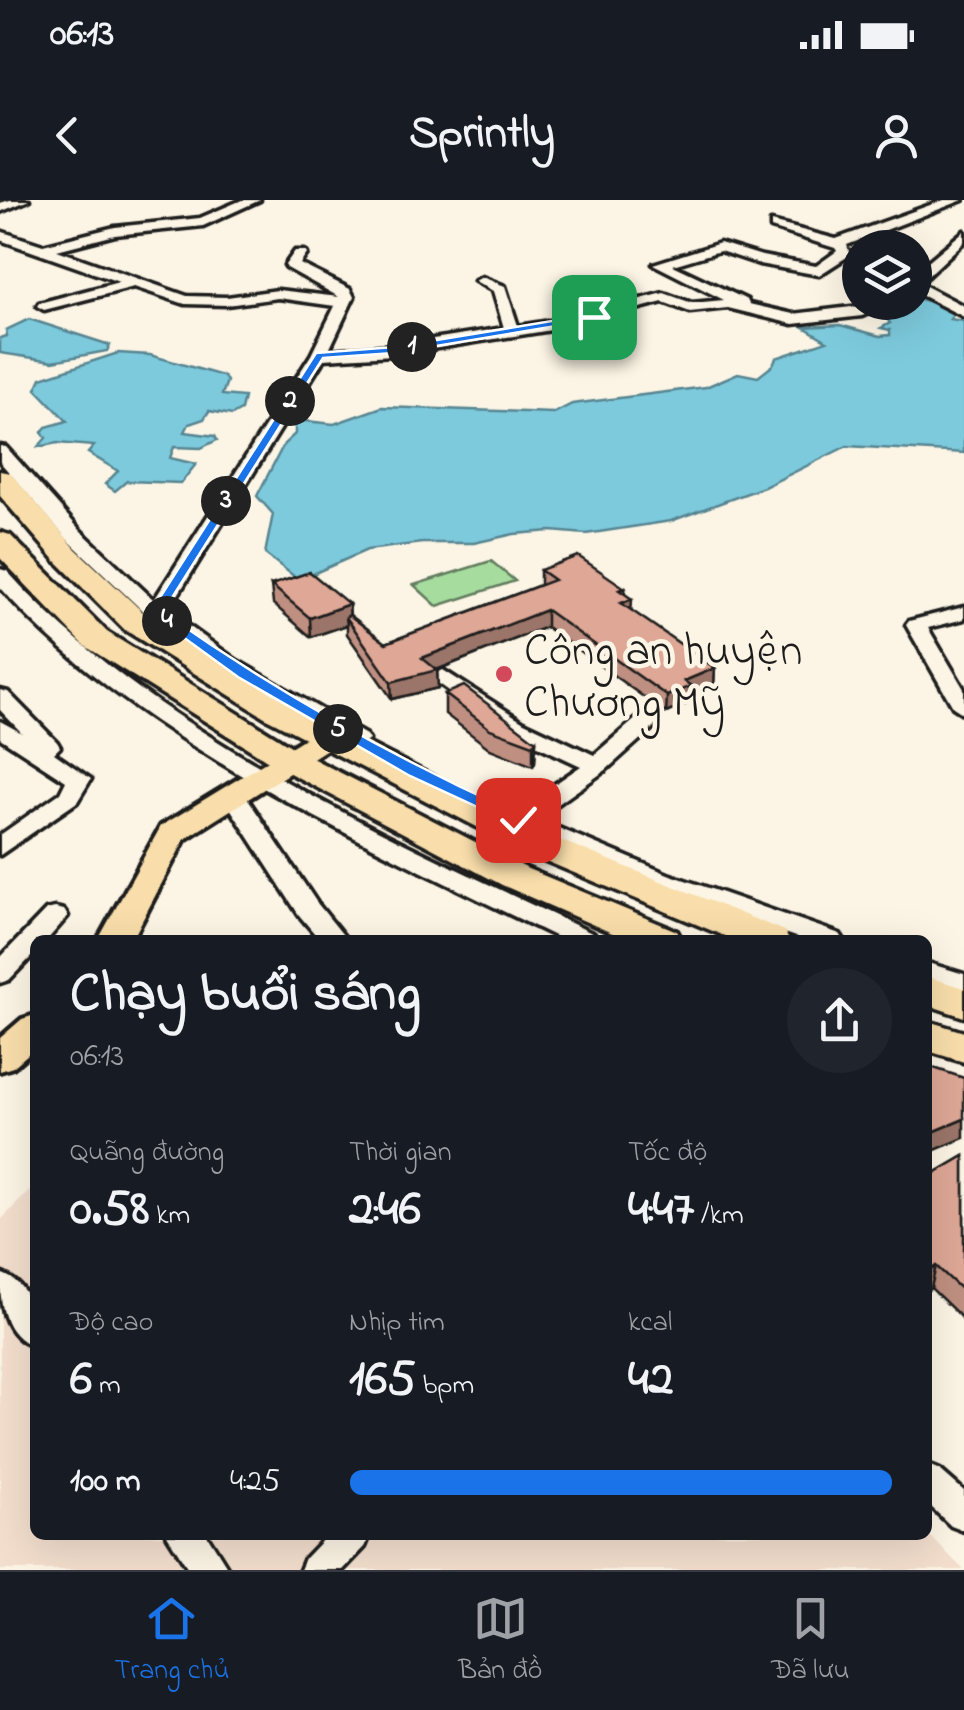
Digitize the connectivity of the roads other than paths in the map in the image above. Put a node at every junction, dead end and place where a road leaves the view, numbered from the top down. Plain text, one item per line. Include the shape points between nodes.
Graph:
1 (22, 200) edge
2 (253, 200) edge
3 (956, 200) edge
4 (0, 208) edge
5 (776, 225) dead end
6 (0, 235) edge
7 (964, 235) edge
8 (838, 243) junction
9 (40, 250) junction
10 (300, 254) dead end
11 (932, 266) edge
12 (482, 281) dead end
13 (132, 284) junction
14 (932, 293) edge
15 (342, 302) junction
16 (44, 306) dead end
17 (964, 312) edge
18 (765, 313) junction
19 (842, 313) edge
20 (512, 330) junction
21 (319, 355) junction
22 (0, 451) edge
23 (0, 479) edge
24 (0, 541) edge
25 (0, 575) edge
26 (964, 613) edge
27 (151, 621) junction
28 (444, 676) dead end
29 (0, 697) edge
30 (964, 706) edge
31 (646, 722) dead end
32 (0, 728) edge
33 (328, 736) junction
34 (598, 765) junction
35 (75, 773) junction
36 (261, 777) junction
37 (512, 824) junction
38 (0, 847) edge
39 (55, 916) dead end
40 (37, 935) edge
41 (118, 935) edge
42 (330, 935) edge
43 (575, 935) edge
44 (652, 935) edge
45 (758, 935) edge
46 (817, 935) edge
47 (30, 942) edge
48 (932, 973) edge
49 (0, 974) edge
50 (964, 983) edge
51 (932, 992) edge
52 (964, 1002) edge
53 (30, 1032) edge
54 (932, 1037) edge
55 (964, 1048) edge
56 (0, 1058) edge
57 (932, 1066) edge
58 (964, 1077) edge
59 (0, 1286) edge
60 (30, 1326) edge
61 (932, 1485) edge
62 (964, 1514) edge
63 (189, 1540) edge
64 (347, 1540) edge
65 (211, 1570) edge
66 (318, 1570) edge

1 - 4 street
2 - 9 street via 203,222 116,231
3 - 8 street
5 - 8 street
6 - 9 street
7 - 11 street
8 - 18 street via 845,252 819,270 720,247 660,264
9 - 13 street
10 - 15 street via 294,269 345,292
12 - 20 street via 500,289
13 - 15 street via 184,300 278,294
13 - 16 street
14 - 17 street
15 - 21 street
18 - 19 street via 796,319
18 - 20 street via 728,304 690,308 667,297
20 - 21 street
21 - 27 street
22 - 27 street
23 - 27 highway via 66,554
24 - 36 highway via 96,639
25 - 36 street via 126,688
26 - 30 street via 916,625
27 - 33 highway via 280,712
27 - 37 street
28 - 34 street via 516,727
29 - 35 street
31 - 34 street
32 - 35 street
33 - 36 main road
33 - 37 highway
34 - 37 street
35 - 38 street via 78,785 69,797
36 - 41 main road via 168,838
36 - 42 street via 308,910
36 - 43 street
36 - 44 highway
37 - 45 highway via 542,846
37 - 46 street
39 - 40 street
47 - 49 street
48 - 50 street
51 - 52 highway
53 - 56 main road
54 - 55 highway
57 - 58 street
59 - 60 street
61 - 62 street
63 - 65 street
64 - 66 street

